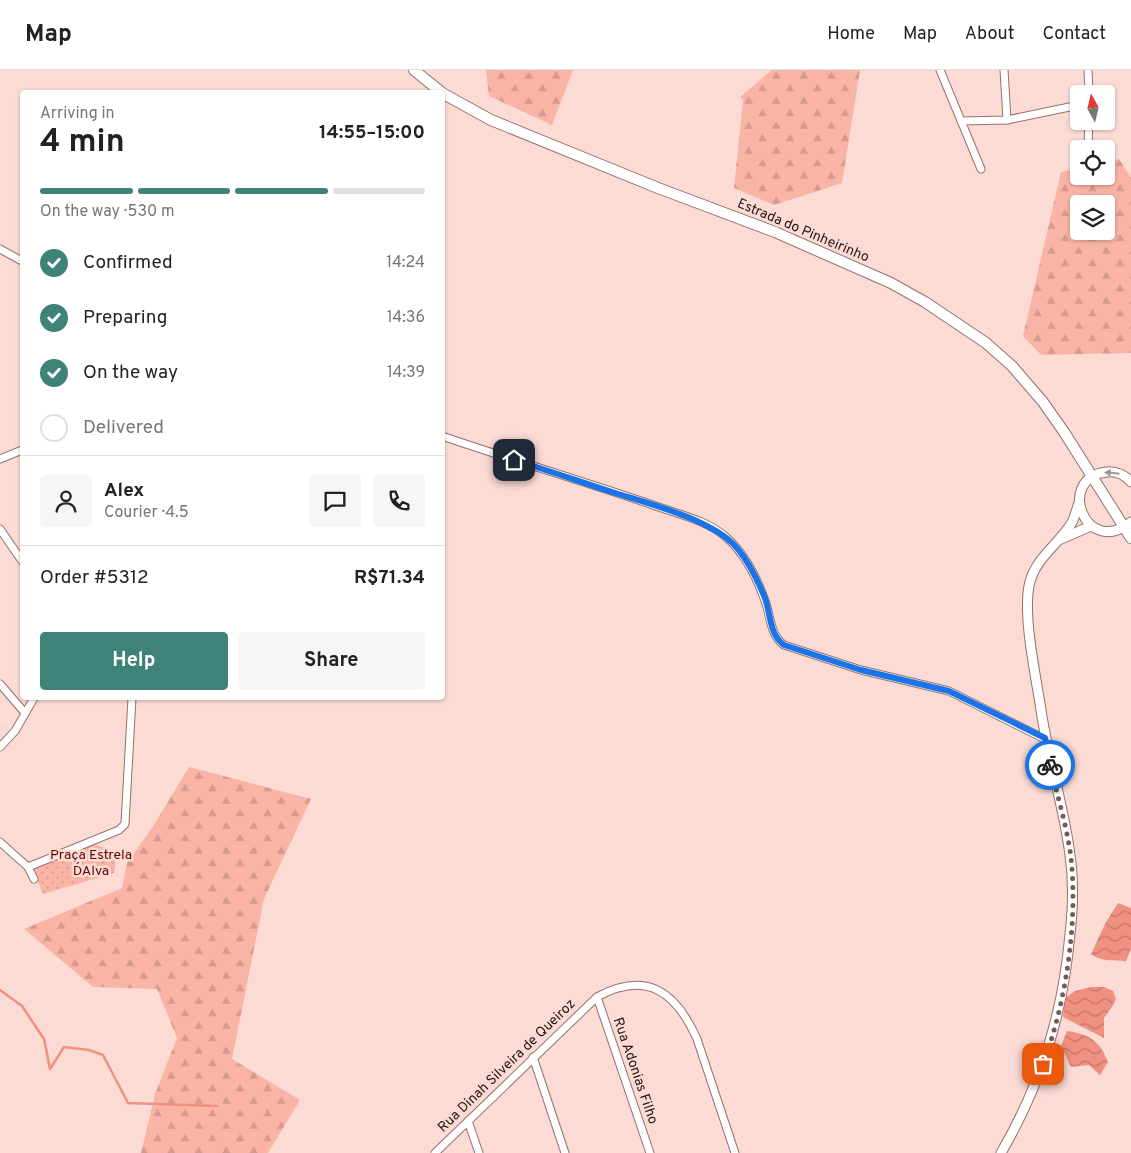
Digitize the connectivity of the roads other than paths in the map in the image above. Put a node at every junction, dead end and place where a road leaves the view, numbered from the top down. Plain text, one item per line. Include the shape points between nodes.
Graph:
1 (414, 70) edge
2 (940, 70) edge
3 (1004, 70) edge
4 (1088, 70) edge
5 (1089, 85) edge
6 (438, 90) edge
7 (445, 95) edge
8 (1070, 108) edge
9 (1007, 120) junction
10 (961, 121) junction
11 (981, 169) dead end
12 (0, 249) edge
13 (20, 260) edge
14 (445, 437) edge
15 (20, 451) edge
16 (0, 459) edge
17 (1092, 477) junction
18 (1130, 480) edge
19 (1079, 503) junction
20 (1128, 525) edge
21 (1090, 526) junction
22 (0, 529) edge
23 (1131, 538) edge
24 (1059, 540) junction
25 (20, 558) edge
26 (0, 684) edge
27 (33, 700) edge
28 (132, 700) edge
29 (26, 713) junction
30 (1045, 738) junction
31 (0, 747) edge
32 (0, 842) edge
33 (28, 867) junction
34 (34, 879) dead end
35 (597, 997) junction
36 (533, 1057) junction
37 (468, 1121) junction
38 (435, 1153) edge
39 (479, 1153) edge
40 (565, 1153) edge
41 (650, 1153) edge
42 (735, 1153) edge
43 (1001, 1153) edge

1 - 6 main road, Estrada do Pinheirinho
2 - 10 street
3 - 9 street
4 - 5 street
7 - 17 main road, Estrada do Pinheirinho via 491,120 775,232 891,283 925,302 986,343 1012,366 1043,402
8 - 9 street
9 - 10 street
10 - 11 street
12 - 13 street
14 - 30 street via 707,525 738,549 760,586 773,633 784,645 861,670 949,691
15 - 16 street
18 -> 17 street via 1110,472
17 - 19 street via 1082,488
17 - 20 main road, Estrada do Pinheirinho
19 - 21 street via 1080,512
19 - 24 street via 1072,523
20 - 21 street via 1107,532
20 - 23 main road, Estrada do Pinheirinho
21 - 24 street
22 - 25 street
24 - 30 street via 1044,554 1036,568 1027,598
26 - 29 street
27 - 29 street
28 - 33 street via 126,820 119,830
29 - 31 street
30 - 43 street via 1070,856 1073,906 1069,946 1049,1049 1025,1108
32 - 33 street
33 - 34 street
35 - 36 street, Rua Dinah Silveira de Queiroz
35 - 41 street, Rua Adonias Filho
35 - 42 street via 634,984 660,992 682,1009 697,1039
36 - 37 street, Rua Dinah Silveira de Queiroz
36 - 40 street
37 - 38 street, Rua Dinah Silveira de Queiroz
37 - 39 street

